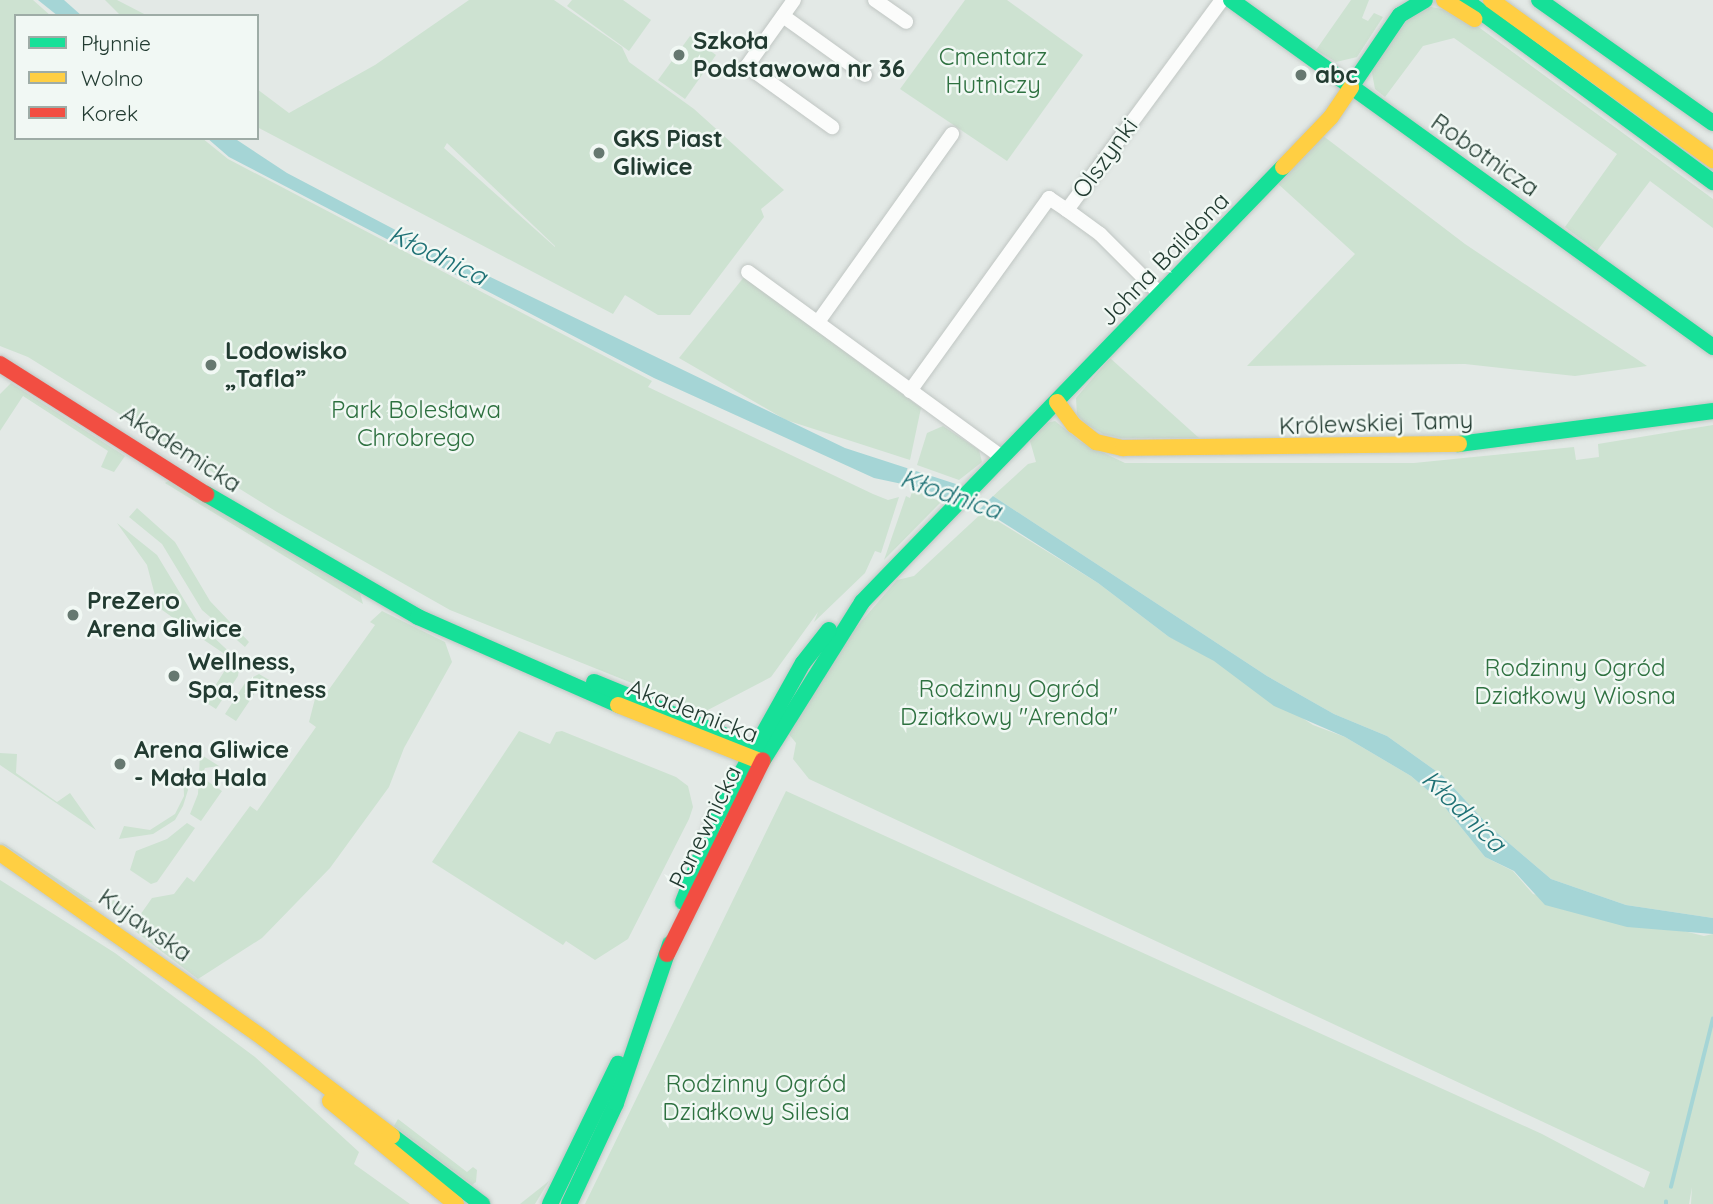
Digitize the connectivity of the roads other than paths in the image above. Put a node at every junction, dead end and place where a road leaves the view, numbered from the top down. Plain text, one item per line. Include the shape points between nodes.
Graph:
1 (794, 0) edge
2 (875, 0) edge
3 (1222, 0) edge
4 (1231, 0) edge
5 (1425, 0) edge
6 (1444, 0) edge
7 (1465, 0) edge
8 (1491, 0) edge
9 (1539, 0) edge
10 (1402, 7) edge
11 (783, 16) junction
12 (906, 22) dead end
13 (1533, 51) junction
14 (865, 75) dead end
15 (1351, 87) junction
16 (1713, 123) edge
17 (832, 127) dead end
18 (952, 134) dead end
19 (1713, 160) edge
20 (1713, 182) edge
21 (1067, 210) junction
22 (748, 272) dead end
23 (1161, 295) junction
24 (818, 322) junction
25 (1713, 346) edge
26 (0, 364) edge
27 (910, 391) junction
28 (1057, 402) junction
29 (1713, 411) edge
30 (997, 462) junction
31 (880, 581) junction
32 (486, 650) junction
33 (765, 729) junction
34 (738, 741) junction
35 (720, 749) junction
36 (754, 758) junction
37 (738, 779) junction
38 (0, 853) edge
39 (667, 954) junction
40 (643, 1017) junction
41 (263, 1038) junction
42 (456, 1204) edge
43 (482, 1204) edge
44 (550, 1204) edge
45 (569, 1204) edge

1 - 11 street
2 - 12 street
3 - 21 street, Olszynki
4 - 15 street, Robotnicza
5 - 10 street
6 - 13 street
7 - 13 street
8 - 19 street
9 - 16 street
10 - 15 street, Johna Baildona
11 - 14 street
11 - 17 street via 747,66
13 - 20 street
15 - 23 street, Johna Baildona via 1331,117
15 - 25 street, Robotnicza
18 - 24 street
21 - 23 street via 1100,234
21 - 27 street, Olszynki via 1049,198
22 - 24 street
23 - 28 street, Johna Baildona
24 - 27 street
26 - 32 street, Akademicka via 274,536
27 - 30 street
28 - 29 street, Królewskiej Tamy via 1074,425 1096,442 1123,448 1454,446
28 - 30 street, Johna Baildona
30 - 31 street, Panewnicka
31 - 33 street, Panewnicka via 823,636
31 - 36 street, Panewnicka
32 - 34 street, Akademicka via 587,680
32 - 35 street, Akademicka
33 - 34 street
33 - 36 street, Panewnicka
34 - 36 street, Akademicka
35 - 36 street, Akademicka
35 - 37 street via 737,767
36 - 37 street, Panewnicka
36 - 39 street, Panewnicka
37 - 39 street, Panewnicka via 696,860
38 - 41 street, Kujawska
39 - 40 street, Panewnicka
40 - 44 street, Panewnicka
40 - 45 street, Panewnicka via 603,1137
41 - 42 street, Kujawska via 371,1139
41 - 43 street, Kujawska

